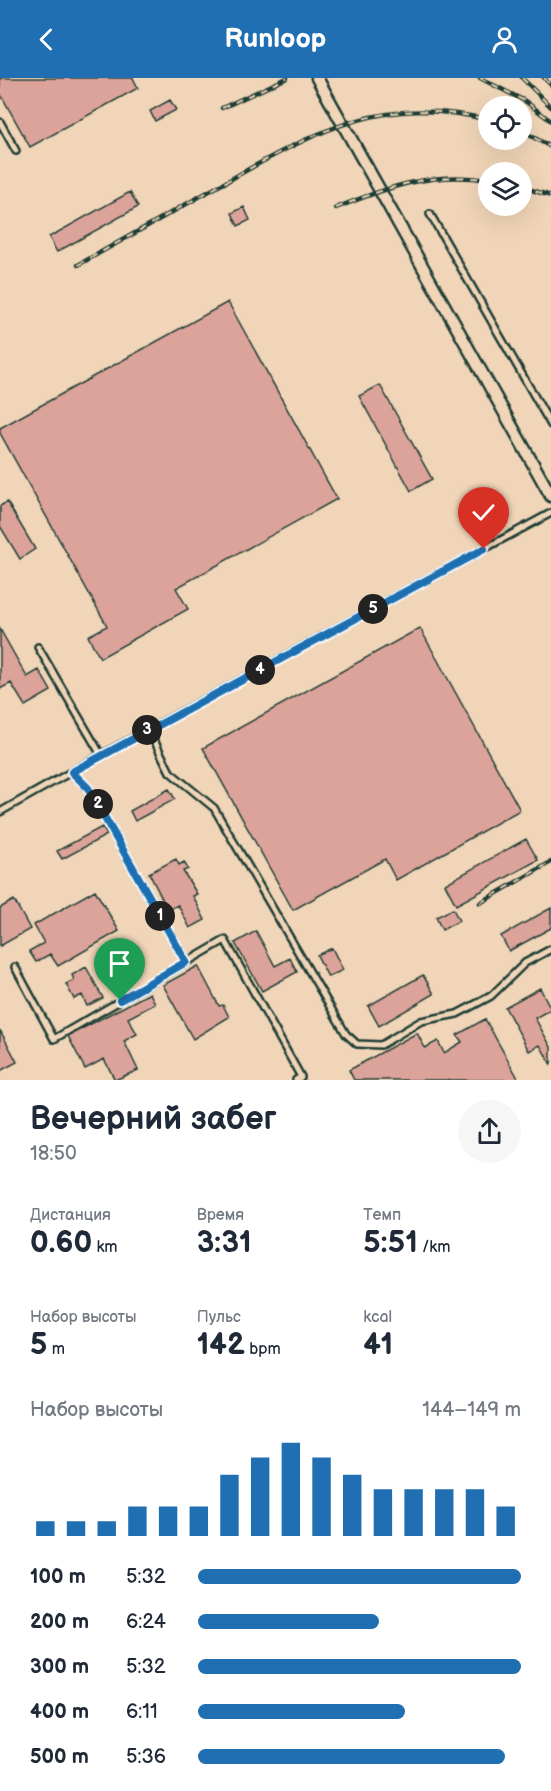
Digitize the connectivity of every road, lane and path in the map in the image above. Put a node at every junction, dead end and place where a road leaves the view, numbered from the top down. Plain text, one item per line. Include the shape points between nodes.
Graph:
1 (317, 78) edge
2 (0, 122) edge
3 (16, 152) dead end
4 (430, 214) dead end
5 (551, 425) edge
6 (551, 496) edge
7 (551, 513) edge
8 (38, 647) dead end
9 (149, 730) junction
10 (101, 755) junction
11 (72, 772) junction
12 (0, 812) edge
13 (551, 949) edge
14 (186, 962) junction
15 (15, 967) dead end
16 (296, 1080) edge

1 - 6 street
2 - 3 lane
4 - 5 lane
7 - 9 lane
8 - 10 lane
9 - 10 lane
9 - 13 lane via 170,771 214,808 346,1034 357,1044 381,1045 421,1021 457,1014 491,996 525,963
10 - 11 lane
11 - 12 lane
11 - 14 lane via 88,788
14 - 15 lane via 54,1039
14 - 16 lane via 225,940 302,1077

